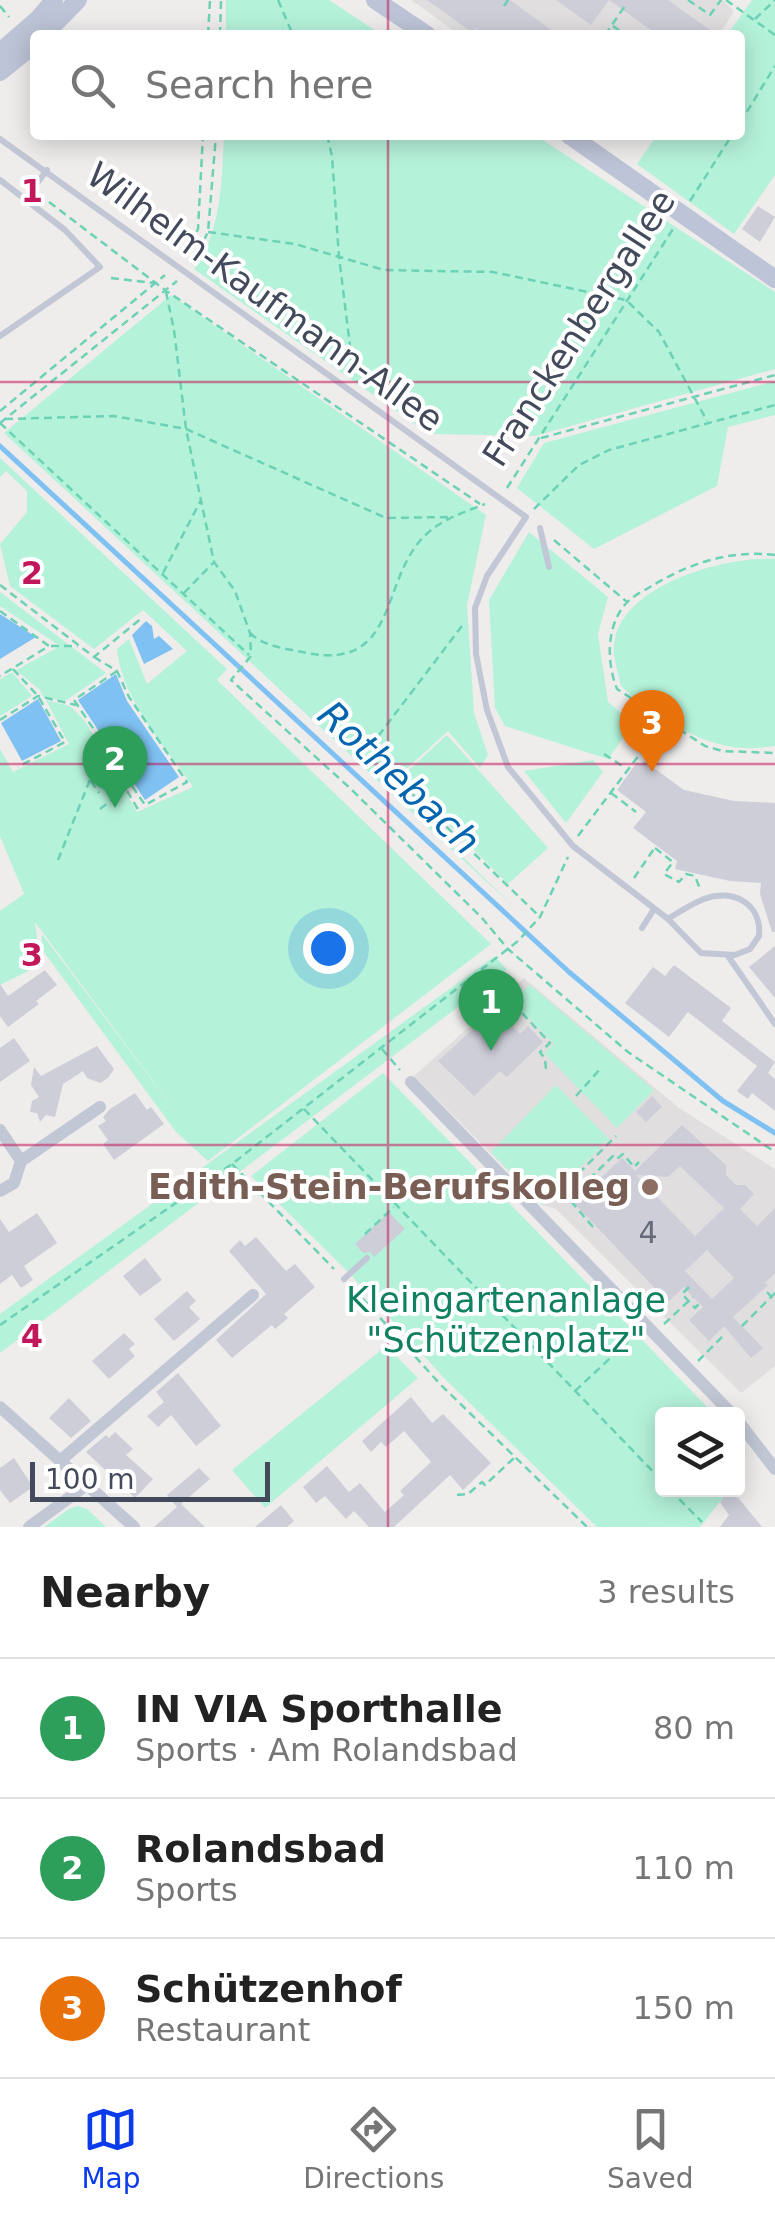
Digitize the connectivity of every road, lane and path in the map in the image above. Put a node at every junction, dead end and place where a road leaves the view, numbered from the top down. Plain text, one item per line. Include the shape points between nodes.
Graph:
1 (54, 0) edge
2 (78, 0) edge
3 (210, 0) edge
4 (221, 0) edge
5 (278, 0) edge
6 (375, 0) edge
7 (508, 0) edge
8 (688, 0) edge
9 (724, 0) edge
10 (775, 0) edge
11 (626, 3) dead end
12 (0, 6) edge
13 (504, 6) dead end
14 (9, 17) dead end
15 (754, 20) junction
16 (612, 25) junction
17 (49, 30) edge
18 (208, 30) edge
19 (220, 30) edge
20 (291, 30) edge
21 (420, 30) edge
22 (608, 30) edge
23 (618, 30) edge
24 (775, 35) edge
25 (30, 48) edge
26 (0, 52) edge
27 (775, 66) edge
28 (0, 72) edge
29 (745, 115) edge
30 (0, 139) edge
31 (203, 140) edge
32 (216, 140) edge
33 (327, 140) edge
34 (576, 140) edge
35 (729, 140) edge
36 (47, 170) junction
37 (0, 180) edge
38 (33, 189) junction
39 (26, 198) junction
40 (682, 215) junction
41 (208, 232) junction
42 (339, 256) junction
43 (180, 260) dead end
44 (190, 267) dead end
45 (172, 269) dead end
46 (182, 276) dead end
47 (111, 278) dead end
48 (775, 279) edge
49 (156, 283) junction
50 (165, 290) junction
51 (626, 300) junction
52 (0, 336) edge
53 (775, 375) edge
54 (356, 395) junction
55 (696, 396) junction
56 (775, 404) edge
57 (0, 411) edge
58 (5, 419) junction
59 (707, 421) junction
60 (0, 423) edge
61 (186, 429) junction
62 (540, 438) junction
63 (500, 498) junction
64 (201, 499) junction
65 (481, 505) junction
66 (526, 516) junction
67 (450, 517) junction
68 (540, 528) joint
69 (775, 555) edge
70 (214, 562) junction
71 (549, 567) dead end
72 (163, 574) junction
73 (602, 581) junction
74 (0, 584) edge
75 (598, 588) dead end
76 (183, 594) junction
77 (627, 602) junction
78 (475, 608) junction
79 (0, 611) edge
80 (143, 616) dead end
81 (250, 633) junction
82 (50, 646) junction
83 (79, 646) junction
84 (250, 656) junction
85 (94, 658) junction
86 (612, 667) junction
87 (13, 669) junction
88 (604, 669) dead end
89 (117, 671) junction
90 (0, 676) edge
91 (38, 696) junction
92 (78, 705) junction
93 (0, 720) edge
94 (664, 722) junction
95 (775, 753) edge
96 (604, 754) dead end
97 (18, 767) dead end
98 (117, 769) junction
99 (626, 769) junction
100 (90, 780) junction
101 (126, 789) junction
102 (609, 792) junction
103 (99, 793) dead end
104 (100, 809) dead end
105 (138, 811) dead end
106 (636, 812) dead end
107 (574, 846) junction
108 (58, 860) dead end
109 (628, 888) junction
110 (706, 898) junction
111 (654, 909) junction
112 (540, 918) junction
113 (668, 919) junction
114 (642, 928) dead end
115 (508, 949) junction
116 (728, 956) junction
117 (522, 1013) dead end
118 (775, 1024) edge
119 (382, 1049) junction
120 (601, 1068) dead end
121 (546, 1069) dead end
122 (410, 1082) joint
123 (576, 1096) dead end
124 (100, 1106) dead end
125 (304, 1109) junction
126 (0, 1130) edge
127 (616, 1136) dead end
128 (775, 1152) edge
129 (21, 1160) junction
130 (639, 1162) dead end
131 (232, 1164) junction
132 (588, 1164) junction
133 (596, 1173) junction
134 (0, 1191) edge
135 (561, 1191) junction
136 (569, 1199) junction
137 (395, 1206) junction
138 (539, 1213) junction
139 (593, 1226) dead end
140 (365, 1234) dead end
141 (367, 1258) dead end
142 (344, 1279) junction
143 (689, 1287) dead end
144 (767, 1292) dead end
145 (253, 1295) dead end
146 (773, 1295) edge
147 (693, 1297) dead end
148 (688, 1301) junction
149 (775, 1301) edge
150 (701, 1302) dead end
151 (0, 1325) edge
152 (742, 1326) dead end
153 (651, 1328) junction
154 (724, 1335) dead end
155 (690, 1369) junction
156 (575, 1392) junction
157 (0, 1407) edge
158 (725, 1407) edge
159 (745, 1430) edge
160 (515, 1457) junction
161 (61, 1460) junction
162 (775, 1469) edge
163 (655, 1475) edge
164 (88, 1484) junction
165 (456, 1495) dead end
166 (677, 1497) edge
167 (702, 1522) dead end
168 (30, 1527) edge
169 (134, 1527) edge
170 (587, 1527) edge

1 - 26 street
2 - 17 street
3 - 18 path
4 - 19 path
5 - 20 path
6 - 21 street
7 - 13 path
8 - 9 path via 710,15
9 - 15 path
10 - 15 path
11 - 16 path
12 - 14 path
15 - 24 path
16 - 22 path
16 - 23 path
25 - 28 street
27 - 29 path
30 - 36 lane, Wilhelm-Kaufmann-Allee
31 - 43 path via 198,229
32 - 41 path
33 - 42 path
34 - 40 street
35 - 40 path, Franckenbergallee
36 - 38 lane
36 - 54 lane, Wilhelm-Kaufmann-Allee
37 - 39 lane
38 - 39 lane
38 - 49 path
39 - 52 lane via 100,266
40 - 48 street
40 - 51 path, Franckenbergallee
41 - 42 path
41 - 44 path
42 - 51 path via 384,270 493,272
42 - 54 path
45 - 49 path
46 - 50 path
47 - 49 path
49 - 50 path
49 - 57 path
50 - 58 path
50 - 61 path
50 - 65 path
51 - 55 path via 659,332
51 - 62 path, Franckenbergallee
53 - 55 path
54 - 63 lane, Wilhelm-Kaufmann-Allee
55 - 59 path
55 - 62 path
56 - 59 path
58 - 60 path
58 - 61 path via 114,416
59 - 66 path via 579,465
60 - 72 path
61 - 64 path
61 - 67 path via 386,518
62 - 63 path, Franckenbergallee
63 - 65 path
63 - 66 lane, Wilhelm-Kaufmann-Allee
64 - 70 path
64 - 72 path
65 - 67 path
66 - 78 lane via 486,576
67 - 81 path via 421,539 375,634 358,650 313,654
68 - 71 lane
68 - 73 path
69 - 77 path via 712,558
70 - 76 path
70 - 81 path
72 - 76 path
73 - 75 path
73 - 77 path
74 - 83 path
76 - 84 path
77 - 86 path via 610,639
78 - 107 lane via 487,710 508,767
78 - 112 path via 379,735 374,757
79 - 82 path
80 - 85 path
81 - 84 path
82 - 83 path
82 - 87 path
83 - 85 path
84 - 115 path via 231,680 352,790
85 - 89 path
86 - 88 path
86 - 94 path via 617,690
87 - 90 path
87 - 91 path
89 - 92 path via 74,700
89 - 98 path via 187,782 144,805
91 - 92 path
91 - 93 path
91 - 97 path via 65,742
92 - 98 path
94 - 95 path via 714,749
94 - 99 path
96 - 99 path
98 - 100 path
98 - 101 path
99 - 102 path
100 - 103 path
100 - 108 path
101 - 104 path
101 - 105 path
102 - 106 path
102 - 107 path
107 - 109 lane
107 - 112 path
109 - 110 path via 655,847 673,862 664,874 679,882 686,874 695,876
109 - 111 lane
110 - 113 lane
110 - 116 lane via 736,897 758,916 755,944
111 - 113 lane
111 - 114 lane
112 - 115 path
113 - 116 lane via 701,953
115 - 119 path
115 - 128 path via 628,1052
116 - 118 lane
117 - 121 path via 550,1043 540,1052
119 - 122 path
119 - 125 path
120 - 123 path
122 - 138 street
124 - 129 street
125 - 131 path
125 - 137 path
126 - 129 street
127 - 132 path
129 - 134 street via 14,1183
130 - 133 path via 634,1166 623,1154 613,1156
131 - 142 path
131 - 151 path
132 - 133 path
132 - 135 path
133 - 136 path
135 - 136 path
135 - 138 path
136 - 139 path
137 - 140 path
137 - 156 path
138 - 153 street
141 - 142 lane
142 - 160 path
143 - 148 path via 682,1294
144 - 146 path
145 - 161 street
146 - 149 path
146 - 152 path
147 - 148 path
148 - 150 path via 696,1308
148 - 153 path
153 - 155 street
153 - 156 path
154 - 155 path
155 - 158 street
156 - 163 path
157 - 161 street
159 - 162 street
160 - 165 path via 485,1485
160 - 170 path
161 - 164 street
164 - 168 street
164 - 169 street
166 - 167 path

